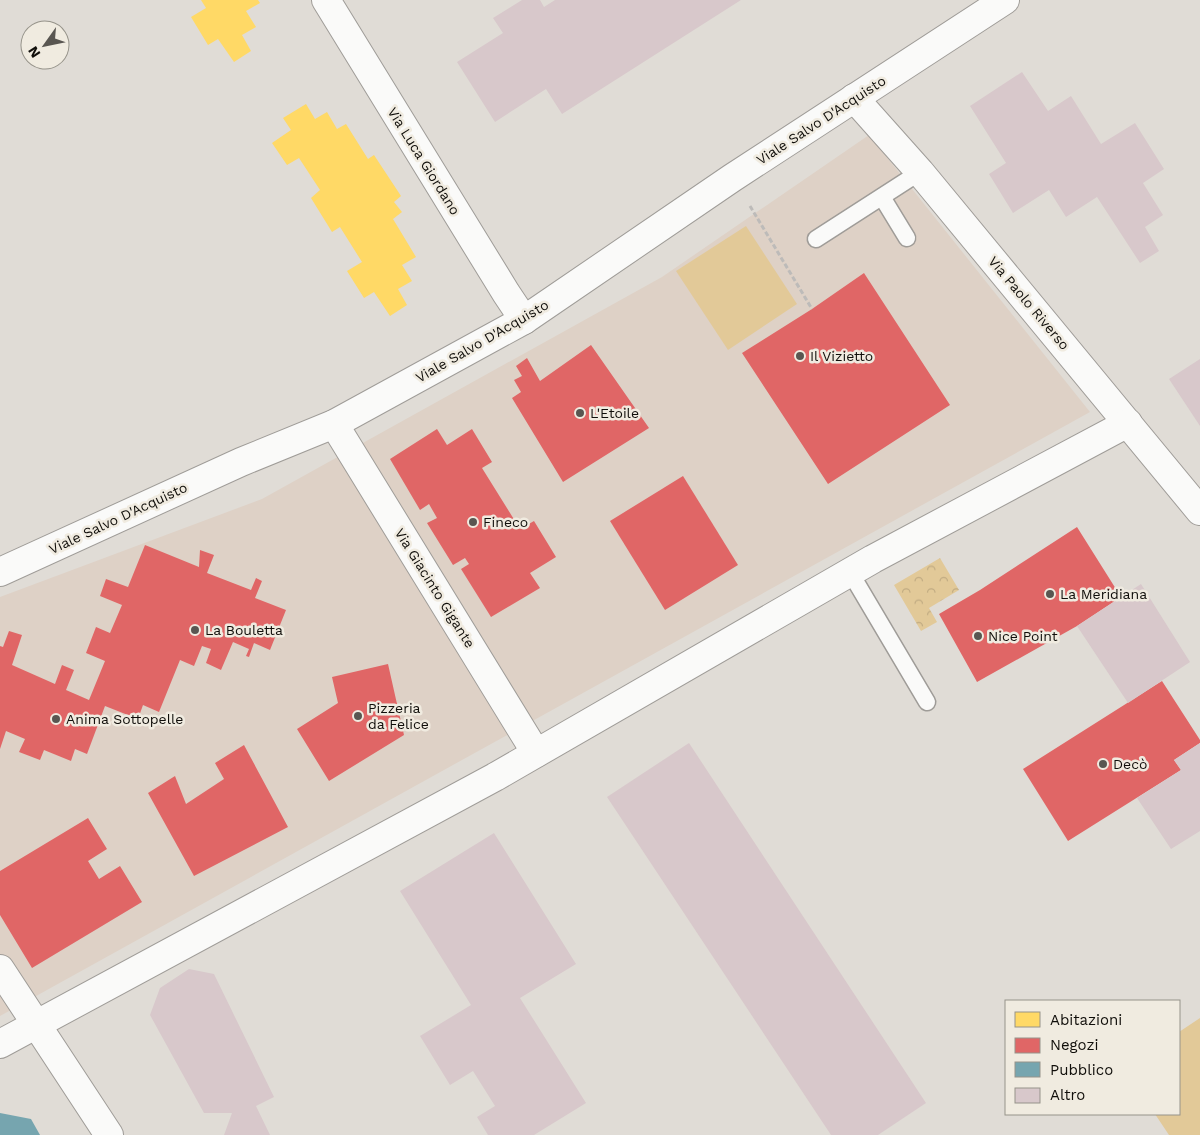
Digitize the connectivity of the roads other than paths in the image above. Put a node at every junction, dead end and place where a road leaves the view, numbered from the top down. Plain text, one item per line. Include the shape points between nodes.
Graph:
1 (326, 0) edge
2 (1005, 0) edge
3 (854, 98) junction
4 (920, 172) junction
5 (882, 197) junction
6 (906, 238) dead end
7 (816, 239) dead end
8 (524, 320) junction
9 (1128, 423) junction
10 (334, 424) junction
11 (1200, 511) edge
12 (0, 572) edge
13 (850, 572) junction
14 (927, 702) dead end
15 (536, 753) junction
16 (0, 969) edge
17 (37, 1024) junction
18 (0, 1044) edge
19 (109, 1135) edge

1 - 8 street, Via Luca Giordano
2 - 3 street, Viale Salvo D'Acquisto
3 - 4 street, Via Paolo Riverso
3 - 8 street, Viale Salvo D'Acquisto
4 - 5 lane
4 - 9 street, Via Paolo Riverso
5 - 6 lane
5 - 7 lane
8 - 10 street, Viale Salvo D'Acquisto
9 - 11 street, Via Paolo Riverso
9 - 13 street
10 - 12 street, Viale Salvo D'Acquisto via 241,462
10 - 15 street, Via Giacinto Gigante
13 - 14 lane
13 - 15 street
15 - 17 street
16 - 17 street
17 - 18 street
17 - 19 street

